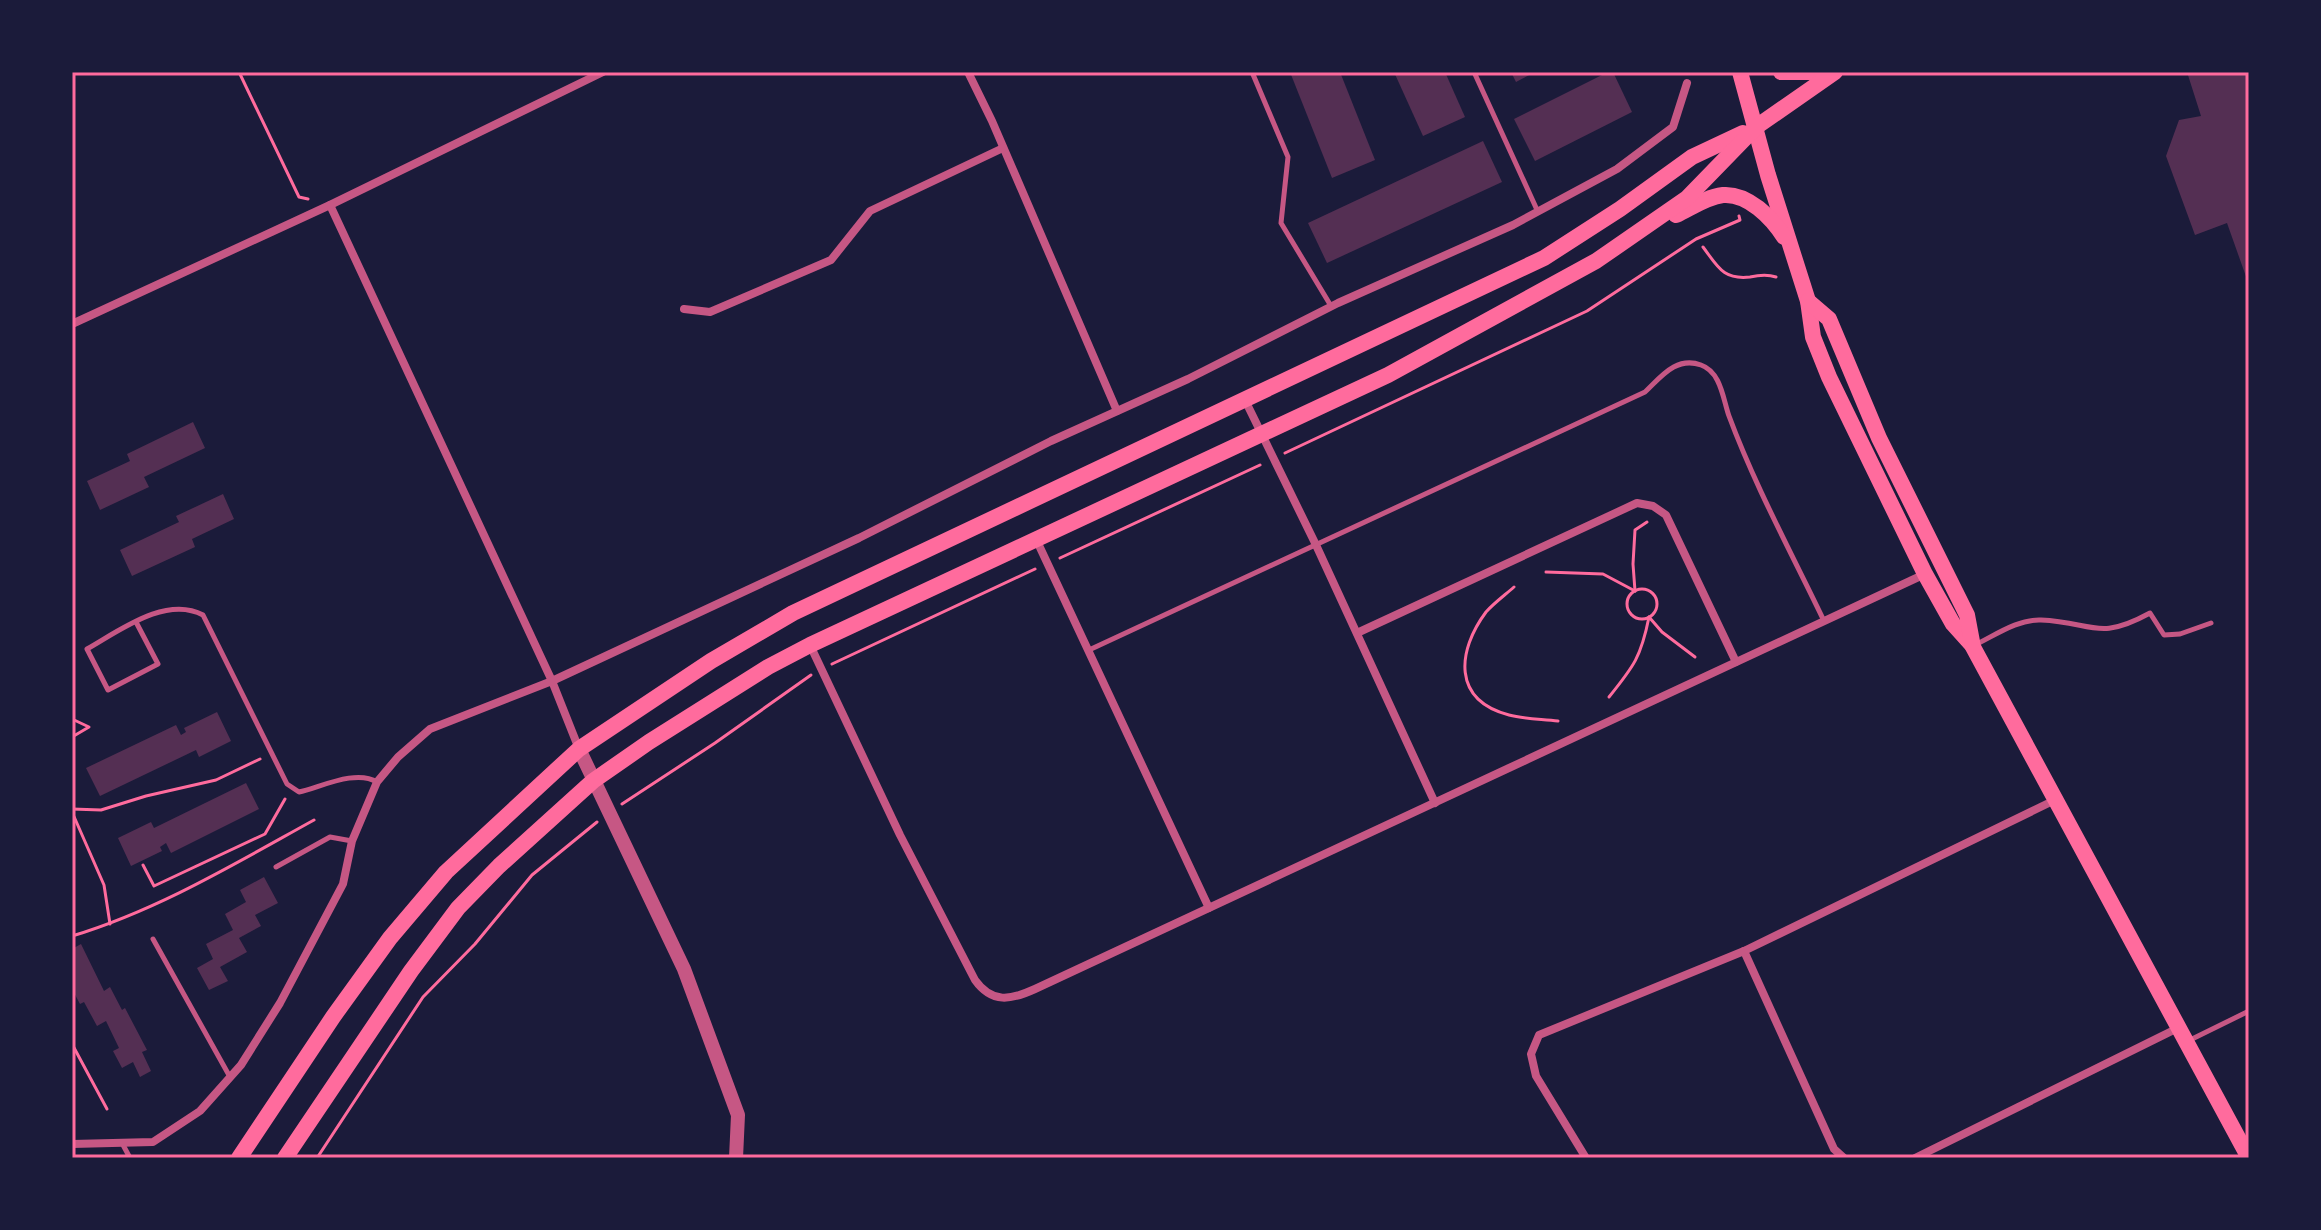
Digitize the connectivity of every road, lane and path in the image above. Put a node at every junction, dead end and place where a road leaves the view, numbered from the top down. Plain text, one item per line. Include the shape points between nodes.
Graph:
1 (239, 72) edge
2 (603, 72) edge
3 (968, 72) edge
4 (1252, 72) edge
5 (1474, 72) edge
6 (1740, 72) edge
7 (1781, 72) edge
8 (1814, 72) edge
9 (1835, 72) edge
10 (1687, 83) dead end
11 (1756, 127) junction
12 (1003, 148) junction
13 (1730, 196) junction
14 (330, 205) junction
15 (1538, 212) junction
16 (1645, 229) junction
17 (1703, 247) dead end
18 (1793, 250) junction
19 (1776, 277) dead end
20 (1808, 301) junction
21 (1331, 306) junction
22 (684, 309) dead end
23 (72, 324) edge
24 (1245, 400) junction
25 (1117, 411) junction
26 (1262, 434) junction
27 (1289, 451) dead end
28 (1258, 466) dead end
29 (1647, 522) dead end
30 (1035, 539) junction
31 (1316, 545) junction
32 (1064, 556) dead end
33 (1032, 571) dead end
34 (1546, 572) dead end
35 (1925, 574) junction
36 (1514, 587) dead end
37 (1635, 591) junction
38 (1649, 617) junction
39 (136, 622) junction
40 (1824, 622) junction
41 (2211, 623) dead end
42 (1357, 633) junction
43 (810, 645) junction
44 (1973, 646) junction
45 (1089, 650) junction
46 (1695, 657) dead end
47 (840, 659) dead end
48 (1736, 662) junction
49 (807, 678) dead end
50 (552, 681) junction
51 (1609, 697) dead end
52 (72, 719) edge
53 (1558, 721) dead end
54 (72, 737) edge
55 (579, 749) junction
56 (271, 753) junction
57 (593, 781) junction
58 (377, 782) junction
59 (285, 799) dead end
60 (2055, 800) junction
61 (1435, 803) junction
62 (72, 810) edge
63 (608, 813) junction
64 (314, 820) dead end
65 (352, 841) junction
66 (143, 865) dead end
67 (276, 867) dead end
68 (1209, 908) junction
69 (110, 924) junction
70 (72, 936) edge
71 (153, 939) dead end
72 (1744, 951) junction
73 (2249, 1011) edge
74 (2184, 1034) junction
75 (72, 1044) edge
76 (230, 1077) junction
77 (107, 1109) dead end
78 (121, 1142) junction
79 (72, 1144) edge
80 (130, 1158) edge
81 (239, 1158) edge
82 (285, 1158) edge
83 (317, 1158) edge
84 (736, 1158) edge
85 (1586, 1158) edge
86 (1844, 1158) edge
87 (1915, 1158) edge
88 (2249, 1158) edge

1 - 14 path via 299,197
2 - 14 street
3 - 12 street
4 - 21 lane via 1288,157 1281,223
5 - 15 lane
6 - 11 main road
7 - 8 main road
9 - 11 main road
10 - 15 street via 1673,127 1617,169
11 - 16 main road via 1687,198
11 - 18 main road
11 - 24 main road via 1692,157 1544,258
12 - 22 street via 870,211 831,260 710,312
12 - 25 street
13 - 16 main road via 1704,201
13 - 18 main road via 1761,210
13 - 27 path via 1740,220 1696,239 1587,311
14 - 23 street
14 - 50 street
15 - 21 street
16 - 26 main road via 1388,375
17 - 19 path via 1723,273 1735,278
18 - 20 main road
20 - 35 main road via 1813,337 1829,377
20 - 44 main road via 1829,319 1879,438 1967,615
21 - 25 street
24 - 26 street
24 - 55 main road via 793,613
25 - 50 street
26 - 30 main road
26 - 31 street
28 - 32 path
29 - 37 path via 1635,530
30 - 43 main road
30 - 45 street
31 - 40 lane via 1645,392 1670,368 1692,363 1703,365 1718,381 1735,431
31 - 42 street
31 - 45 lane
33 - 47 path
34 - 37 path via 1603,574
35 - 40 street
35 - 44 main road via 1953,624
36 - 53 path via 1473,631 1463,672 1472,694 1489,708
37 - 38 path via 1645,590 1656,599
37 - 38 path via 1628,611 1640,619
38 - 46 path
38 - 51 path via 1636,664
39 - 39 lane via 158,664 108,690 87,649
39 - 56 lane via 170,608 194,609 203,615
40 - 48 street
41 - 44 lane via 2164,635 2150,613 2106,630 2032,620
42 - 48 street via 1637,503 1666,515
42 - 61 street
43 - 57 main road via 754,675
43 - 68 street via 900,835 987,994 1015,998
44 - 60 main road
45 - 68 street
48 - 61 street
49 - 63 path
50 - 55 street
50 - 58 street via 430,729
52 - 54 path via 89,727
55 - 57 street
55 - 81 main road via 446,872 390,938
56 - 58 lane via 287,784 299,792 352,778
56 - 62 path via 216,780 101,810
57 - 63 street
57 - 82 main road via 458,908
58 - 65 street
59 - 66 path via 265,834 154,886
60 - 72 street
60 - 74 main road
61 - 68 street
62 - 69 path via 104,885
63 - 83 path via 532,875 423,997
63 - 84 street via 684,969 733,1101 738,1115
64 - 69 path via 200,883
65 - 67 lane via 330,837
65 - 76 street via 343,884 280,1003
69 - 70 path
71 - 76 lane
72 - 85 street via 1539,1035 1531,1054 1536,1076
72 - 86 street via 1834,1149
73 - 74 lane
74 - 87 street
74 - 88 main road
75 - 77 path
76 - 78 street via 200,1111 153,1142
78 - 79 street
78 - 80 lane

